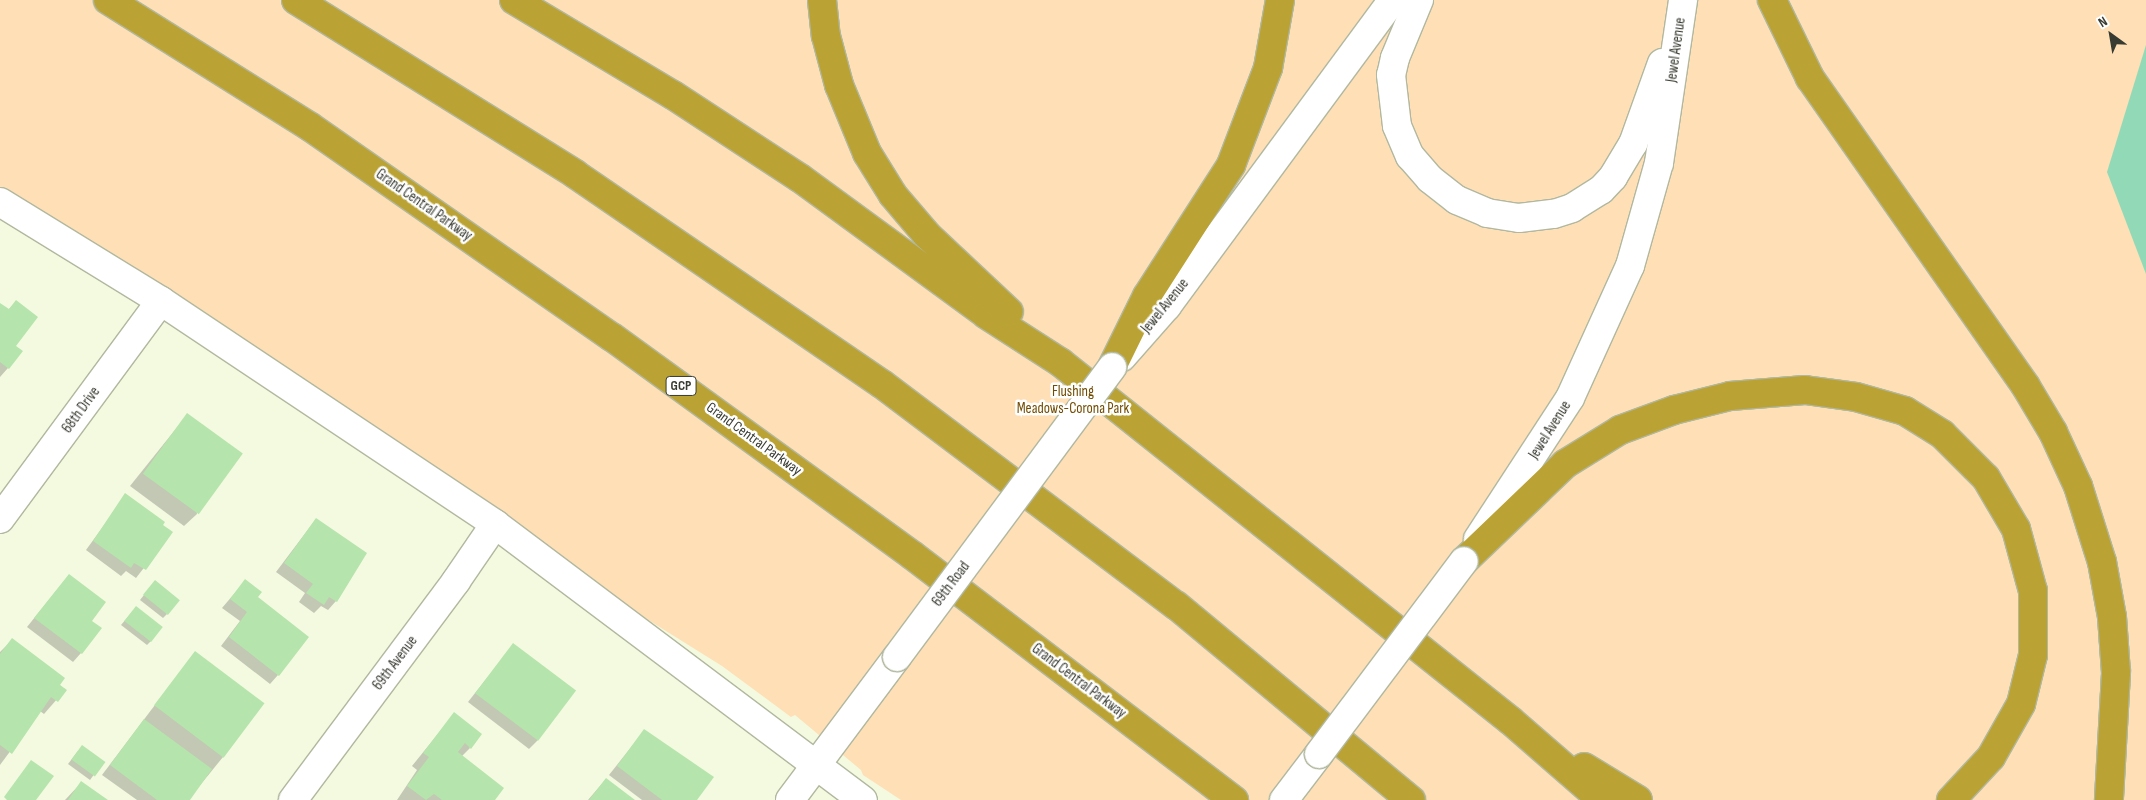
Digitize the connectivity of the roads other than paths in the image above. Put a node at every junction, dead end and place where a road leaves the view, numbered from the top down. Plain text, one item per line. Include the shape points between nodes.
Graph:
1 (108, 0) edge
2 (296, 0) edge
3 (514, 0) edge
4 (822, 0) edge
5 (1280, 0) edge
6 (1393, 0) edge
7 (1419, 0) edge
8 (1772, 0) edge
9 (1683, 1) edge
10 (0, 202) edge
11 (161, 301) junction
12 (1060, 362) junction
13 (1112, 368) junction
14 (0, 519) edge
15 (495, 524) junction
16 (1464, 561) junction
17 (1511, 721) junction
18 (816, 765) junction
19 (293, 800) edge
20 (790, 800) edge
21 (863, 800) edge
22 (1234, 800) edge
23 (1284, 800) edge
24 (1411, 800) edge
25 (1602, 800) edge
26 (1638, 800) edge
27 (1951, 800) edge
28 (2110, 800) edge

1 - 22 highway, Grand Central Parkway / GCP via 309,126 612,337 912,555
2 - 24 highway via 576,174 889,389 1177,606
3 - 12 highway via 673,95 792,173 987,315
4 - 12 highway via 826,36 838,85 855,129 880,176 927,235
5 - 13 highway via 1268,68 1231,166 1147,296
6 - 13 street, Jewel Avenue via 1167,306
7 - 9 street via 1391,75 1393,109 1403,142 1430,179 1457,200 1487,213 1519,218 1554,214 1572,208 1601,190 1613,177 1640,129
8 - 28 highway via 1810,78 2025,385 2054,432 2078,486 2102,562 2112,617 2116,673
9 - 16 street, Jewel Avenue via 1659,163 1640,234 1618,297 1570,398
10 - 11 street
11 - 14 street, 68th Drive
11 - 15 street
12 - 17 highway
13 - 18 street, 69th Road, bridge
15 - 18 street
15 - 19 street, 69th Avenue
16 - 23 street, Jewel Avenue, bridge
16 - 27 highway via 1565,464 1620,430 1674,410 1730,396 1805,390 1856,397 1905,411 1942,434 1986,478 2016,529 2033,591 2033,655 2020,704 1991,757
17 - 25 highway
17 - 26 highway
18 - 20 street, 69th Road
18 - 21 street

